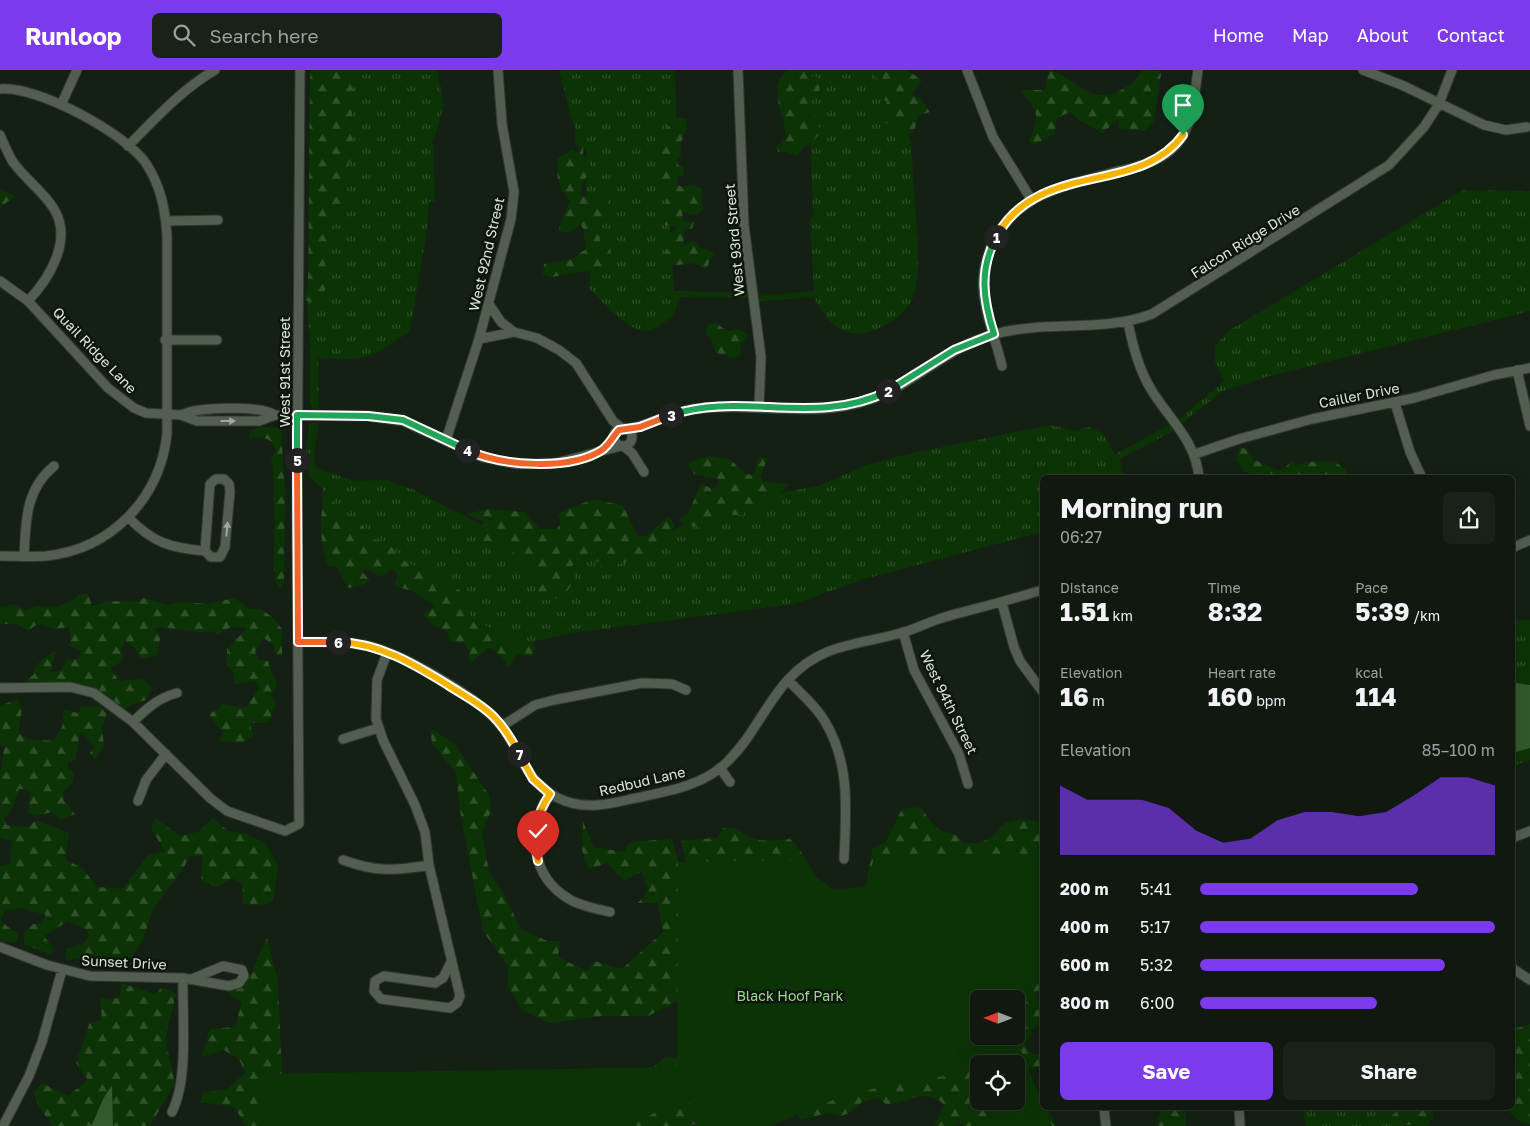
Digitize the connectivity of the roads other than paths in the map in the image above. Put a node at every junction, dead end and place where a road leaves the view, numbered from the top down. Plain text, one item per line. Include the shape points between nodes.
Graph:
1 (77, 70) edge
2 (216, 70) edge
3 (300, 70) edge
4 (498, 70) edge
5 (738, 70) edge
6 (967, 70) edge
7 (1198, 70) edge
8 (1363, 70) edge
9 (1452, 70) edge
10 (0, 89) edge
11 (61, 104) junction
12 (1438, 104) junction
13 (1527, 127) dead end
14 (0, 135) edge
15 (128, 146) junction
16 (1031, 199) junction
17 (218, 220) dead end
18 (166, 221) junction
19 (0, 281) edge
20 (28, 301) junction
21 (489, 304) junction
22 (1128, 322) junction
23 (514, 332) junction
24 (994, 334) junction
25 (479, 339) junction
26 (165, 340) junction
27 (218, 340) dead end
28 (1002, 366) dead end
29 (1530, 368) edge
30 (1517, 370) junction
31 (1395, 402) junction
32 (759, 408) junction
33 (166, 415) junction
34 (297, 415) junction
35 (613, 421) junction
36 (1530, 426) edge
37 (640, 427) junction
38 (624, 429) junction
39 (615, 436) junction
40 (446, 440) junction
41 (627, 443) junction
42 (602, 450) junction
43 (1195, 454) junction
44 (54, 466) dead end
45 (644, 472) dead end
46 (1198, 475) edge
47 (1421, 475) edge
48 (129, 518) junction
49 (1530, 540) edge
50 (1515, 547) edge
51 (205, 551) junction
52 (0, 556) edge
53 (24, 556) junction
54 (1040, 591) edge
55 (1002, 603) junction
56 (903, 632) junction
57 (298, 642) junction
58 (387, 653) junction
59 (788, 680) junction
60 (0, 688) edge
61 (1040, 688) edge
62 (686, 690) dead end
63 (177, 694) dead end
64 (133, 722) junction
65 (502, 726) junction
66 (378, 728) junction
67 (343, 740) dead end
68 (166, 754) junction
69 (720, 768) junction
70 (730, 782) dead end
71 (968, 784) dead end
72 (550, 794) junction
73 (138, 801) dead end
74 (1530, 831) edge
75 (1515, 837) edge
76 (844, 859) dead end
77 (343, 860) dead end
78 (429, 865) junction
79 (610, 912) dead end
80 (0, 947) edge
81 (450, 964) junction
82 (62, 970) junction
83 (1515, 970) edge
84 (187, 979) junction
85 (1530, 980) edge
86 (1104, 1110) edge
87 (1239, 1110) edge
88 (172, 1112) dead end
89 (3, 1126) edge
90 (1106, 1126) edge
91 (1240, 1126) edge

1 - 11 street
2 - 15 street via 160,113
3 - 34 street, West 91st Street
4 - 21 street, West 92nd Street via 502,124 514,192 511,219
5 - 32 street, West 93rd Street via 744,225 761,357
6 - 16 street via 993,137
7 - 16 street via 1188,125 1168,153 1147,164 1063,186
8 - 12 street
9 - 12 street, Falcon Ridge Drive
10 - 11 street via 24,90
11 - 15 street
12 - 13 street via 1495,128
12 - 22 street, Falcon Ridge Drive via 1414,141 1372,178 1171,303
14 - 20 street via 13,162 55,210 59,229 58,255 48,277
15 - 18 street via 146,164 160,190
16 - 24 street via 1004,225 985,265 984,296
17 - 18 street
18 - 26 street
19 - 20 street, Quail Ridge Lane
20 - 33 street, Quail Ridge Lane via 117,396 146,413
21 - 23 street via 500,322
21 - 25 street, West 92nd Street
22 - 24 street, Falcon Ridge Drive via 1020,328
22 - 43 street via 1133,348 1146,382
23 - 25 street
23 - 35 street via 538,338 576,363
24 - 28 street
24 - 32 street, Falcon Ridge Drive via 954,350 871,399 821,408
25 - 40 street, West 92nd Street
26 - 27 street
26 - 33 street
29 - 30 street, Cailler Drive
30 - 31 street, Cailler Drive
30 - 36 street
31 - 43 street, Cailler Drive via 1312,419
31 - 47 street
32 - 37 street, Falcon Ridge Drive via 692,409
33 - 34 street, Quail Ridge Lane via 199,410 263,410 275,415
33 - 48 street via 167,434 161,464 147,496
34 - 40 street via 403,420
34 - 57 street, West 91st Street
35 - 38 street
35 - 39 street
37 - 38 street, Falcon Ridge Drive
37 - 41 street
38 - 39 street
38 - 41 street via 630,431
39 - 41 street via 616,442
39 - 42 street
40 - 42 street via 482,457 517,464 556,463
41 - 42 street
41 - 45 street
43 - 46 street
44 - 53 street via 36,486 30,499 26,513
48 - 51 street via 146,534 167,545
48 - 53 street via 80,548 46,556
49 - 50 street
51 -> 51 street via 216,558 224,553 230,491 224,479 216,479 210,484
52 - 53 street
54 - 55 street, Redbud Lane
55 - 56 street, Redbud Lane
55 - 61 street via 1014,647
56 - 59 street, Redbud Lane via 826,652
56 - 71 street, West 94th Street via 914,670 959,754
57 - 58 street, Redbud Lane via 365,645
57 - 68 street, West 91st Street via 299,824 285,831 227,811
58 - 65 street, Redbud Lane via 415,665 465,696
58 - 66 street via 376,686
59 - 69 street, Redbud Lane via 734,754
59 - 76 street via 824,719 840,752 846,787
60 - 64 street via 70,687 94,693
62 - 65 street via 672,684 642,683 554,700 535,706
63 - 64 street via 164,696
64 - 68 street
65 - 72 street, Redbud Lane via 527,771
66 - 67 street
66 - 78 street via 415,804 425,832
68 - 73 street via 146,780
69 - 70 street
69 - 72 street, Redbud Lane via 684,787 604,805 575,804
72 - 79 street via 539,811 534,836 538,861 544,873 550,883 570,900
74 - 75 street
77 - 78 street via 376,870 392,871
78 - 81 street
80 - 82 street, Sunset Drive
81 - 81 street via 460,996 450,1008 381,999 374,991 375,981 384,976 435,983 443,978
82 - 84 street, Sunset Drive via 90,976
82 - 89 street via 42,1042 29,1076
83 - 85 street
84 - 84 street, Sunset Drive via 229,986 239,983 244,976 242,970 223,966
84 - 88 street via 182,1080 180,1096
86 - 90 street
87 - 91 street

